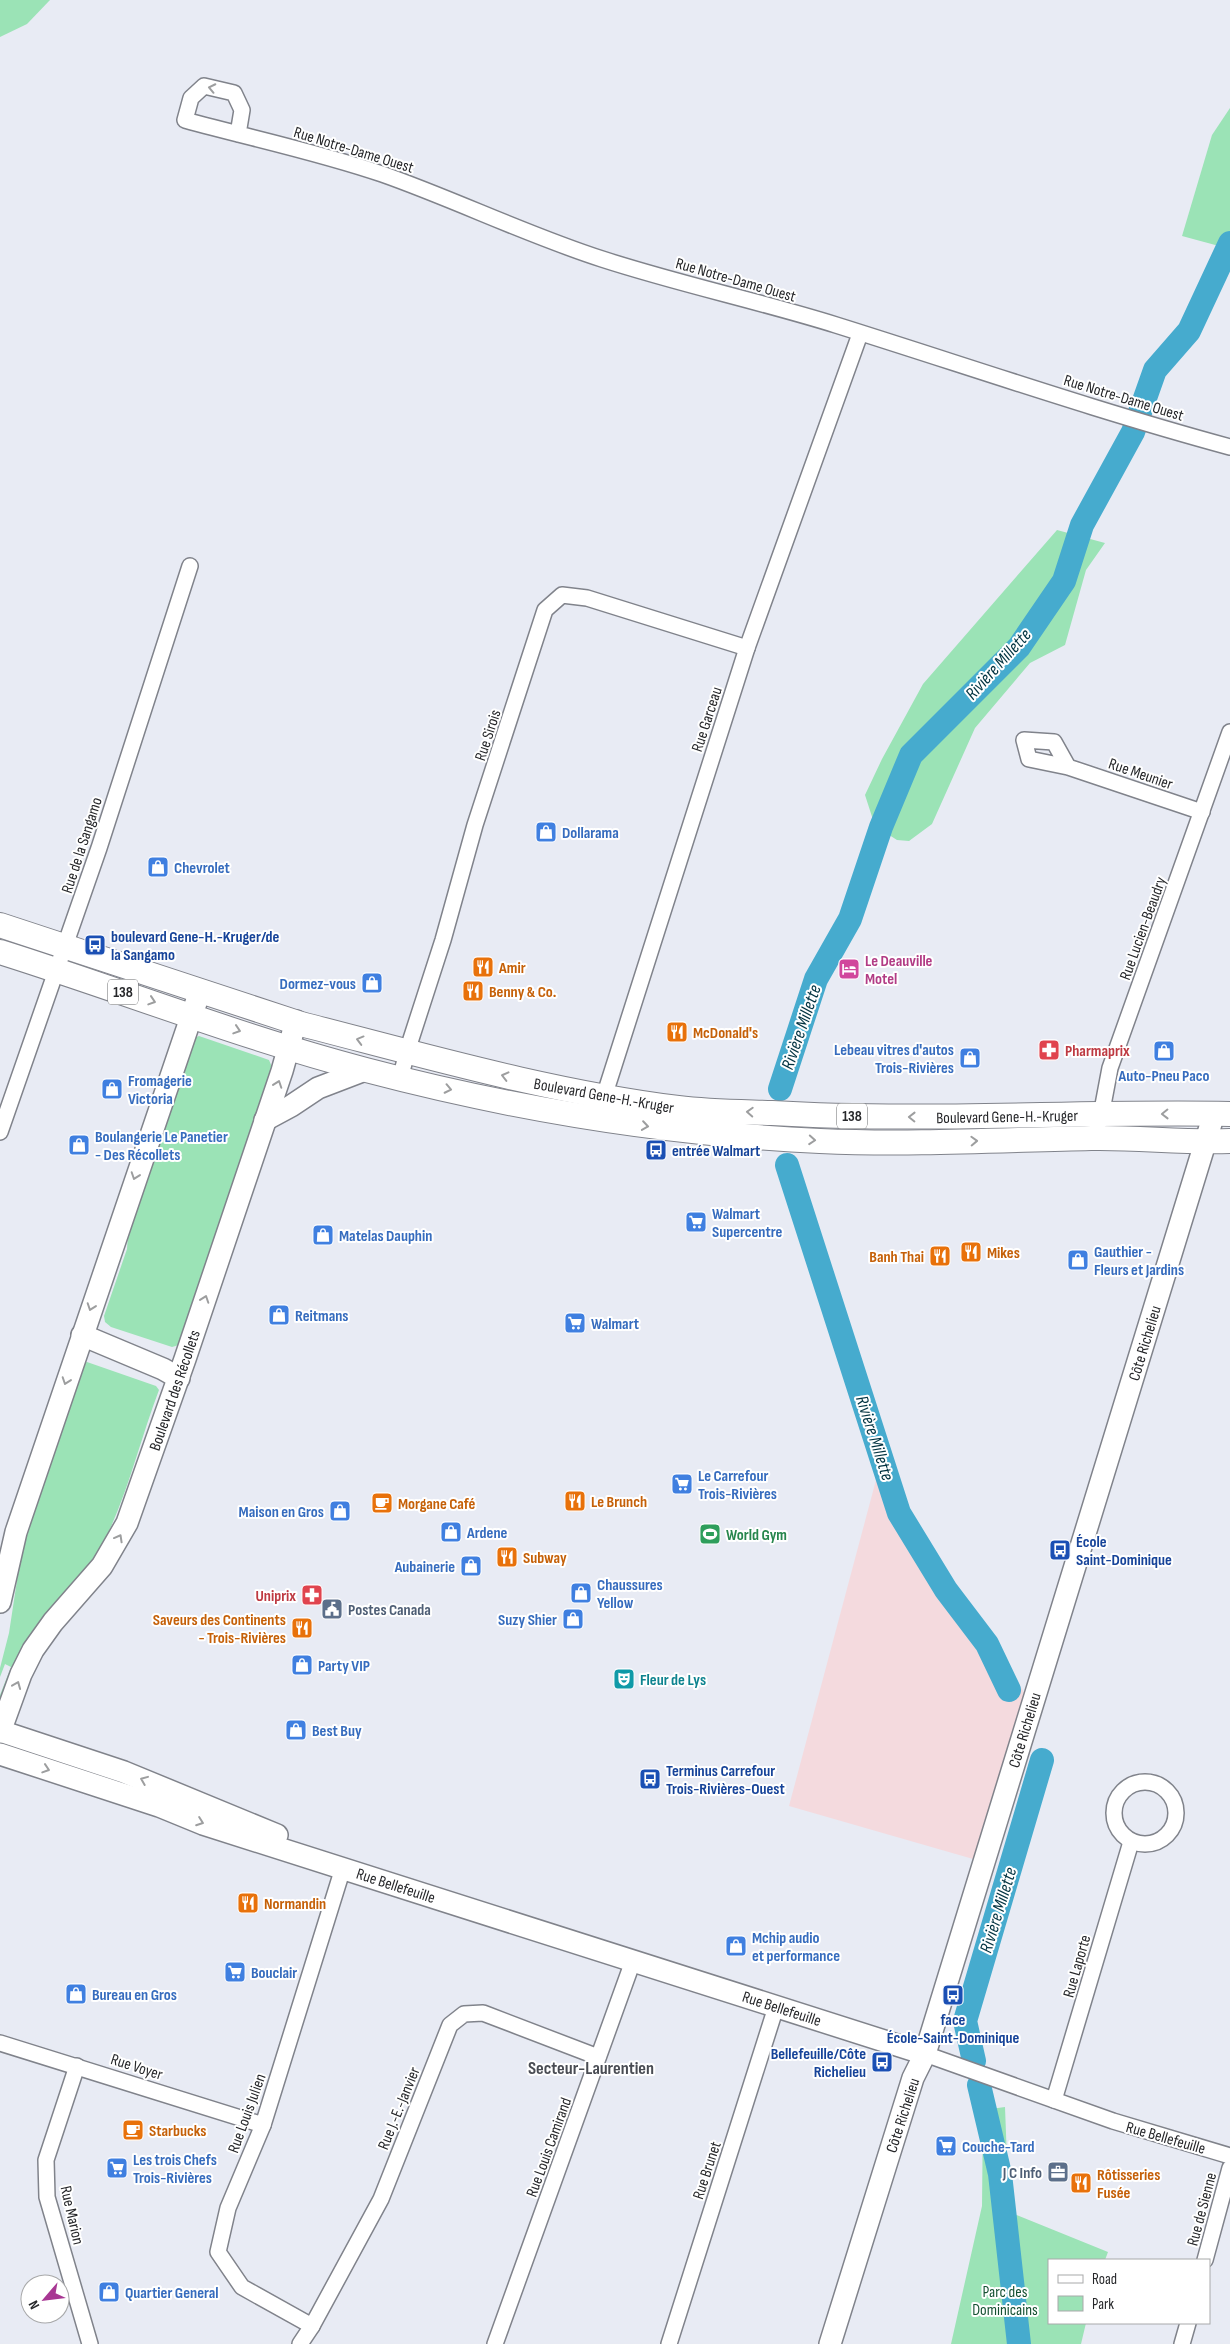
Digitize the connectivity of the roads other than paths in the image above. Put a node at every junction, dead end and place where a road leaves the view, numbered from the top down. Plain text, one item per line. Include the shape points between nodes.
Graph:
1 (238, 134) junction
2 (860, 334) junction
3 (1230, 447) edge
4 (190, 566) dead end
5 (747, 648) junction
6 (1230, 732) edge
7 (1068, 766) dead end
8 (1202, 812) junction
9 (0, 925) edge
10 (65, 946) junction
11 (0, 952) edge
12 (56, 969) junction
13 (200, 991) junction
14 (191, 1014) junction
15 (296, 1022) junction
16 (289, 1047) junction
17 (407, 1052) junction
18 (365, 1070) junction
19 (400, 1078) junction
20 (604, 1096) junction
21 (1222, 1114) edge
22 (597, 1119) junction
23 (265, 1120) junction
24 (1099, 1126) junction
25 (0, 1132) edge
26 (1230, 1141) edge
27 (1206, 1142) junction
28 (82, 1335) junction
29 (178, 1378) junction
30 (0, 1602) edge
31 (0, 1731) edge
32 (0, 1754) edge
33 (1130, 1842) junction
34 (335, 1866) junction
35 (633, 1961) junction
36 (776, 2007) junction
37 (0, 2042) edge
38 (924, 2054) junction
39 (598, 2057) junction
40 (77, 2066) junction
41 (1054, 2100) junction
42 (262, 2125) junction
43 (1230, 2156) edge
44 (1230, 2168) edge
45 (1205, 2259) edge
46 (1188, 2324) edge
47 (312, 2326) junction
48 (90, 2344) edge
49 (300, 2344) edge
50 (495, 2344) edge
51 (669, 2344) edge
52 (830, 2344) edge
53 (1182, 2344) edge

1 -> 1 street, Rue Notre-Dame Ouest via 242,110 234,93 204,86 191,98 185,120
1 - 2 street, Rue Notre-Dame Ouest via 378,172 601,259
2 - 3 street, Rue Notre-Dame Ouest
2 - 5 street, Rue Garceau
4 - 10 street, Rue de la Sangamo
5 - 17 street, Rue Sirois via 587,598 562,595 545,610
5 - 20 street, Rue Garceau
6 - 8 street, Rue Lucien-Beaudry
7 - 8 street, Rue Meunier
8 - 24 street, Rue Lucien-Beaudry via 1110,1068
9 - 10 main road, Boulevard Gene-H.-Kruger / 138
10 - 12 street, Rue de la Sangamo
10 - 13 main road, Boulevard Gene-H.-Kruger / 138
11 - 12 main road, Boulevard Gene-H.-Kruger / 138
12 -> 14 main road, Boulevard Gene-H.-Kruger / 138
12 - 25 street, Rue de la Sangamo
13 - 14 street
13 - 15 main road, Boulevard Gene-H.-Kruger / 138
14 -> 16 main road, Boulevard Gene-H.-Kruger / 138
14 -> 28 street
15 - 16 street, Boulevard des Récollets
17 -> 15 main road, Boulevard Gene-H.-Kruger / 138
16 - 18 main road, Boulevard Gene-H.-Kruger / 138
23 -> 16 street, Boulevard des Récollets
17 - 19 street, Rue Sirois
20 -> 17 main road, Boulevard Gene-H.-Kruger / 138 via 522,1081
18 - 19 main road, Boulevard Gene-H.-Kruger / 138
18 - 23 street via 318,1088
19 -> 22 main road, Boulevard Gene-H.-Kruger / 138
20 - 22 street, Rue Garceau
24 -> 20 main road, Boulevard Gene-H.-Kruger / 138 via 948,1117 819,1116 680,1108
21 -> 24 main road, Boulevard Gene-H.-Kruger / 138
21 - 27 street, Côte Richelieu
22 -> 24 main road, Boulevard Gene-H.-Kruger / 138 via 679,1130 820,1141 950,1142
29 -> 23 street, Boulevard des Récollets
24 - 27 main road, Boulevard Gene-H.-Kruger / 138
26 - 27 main road, Boulevard Gene-H.-Kruger / 138
27 - 38 street, Côte Richelieu
28 - 29 street
28 -> 30 street via 16,1532
31 -> 29 street, Boulevard des Récollets via 33,1650 102,1566 123,1530 138,1496
34 -> 31 street, Rue Bellefeuille via 272,1832 176,1792
32 -> 34 street, Rue Bellefeuille
33 - 33 street via 1140,1845 1160,1841 1174,1826 1176,1805 1168,1792 1155,1783 1134,1783 1118,1796 1113,1816 1116,1826
33 - 41 street, Rue Laporte
34 - 35 street, Rue Bellefeuille
34 - 42 street, Rue Louis Julien
35 - 36 street, Rue Bellefeuille
35 - 39 street, Rue Louis Camirand
36 - 38 street, Rue Bellefeuille
36 - 51 street, Rue Brunet
37 - 40 street, Rue Voyer
38 - 41 street, Rue Bellefeuille
38 - 52 street, Côte Richelieu via 912,2078
39 - 47 street, Rue J.-E.-Janvier via 482,2013 464,2014 450,2025 381,2199
39 - 50 street, Rue Louis Camirand
40 - 42 street, Rue Voyer
40 - 48 street, Rue Marion via 46,2160 47,2197
41 - 43 street, Rue Bellefeuille via 1113,2122
42 - 47 street, Rue Louis Julien via 228,2208 218,2252 242,2287
44 - 45 street, Rue de Sienne
46 - 53 street
47 - 49 street, Rue J.-E.-Janvier

